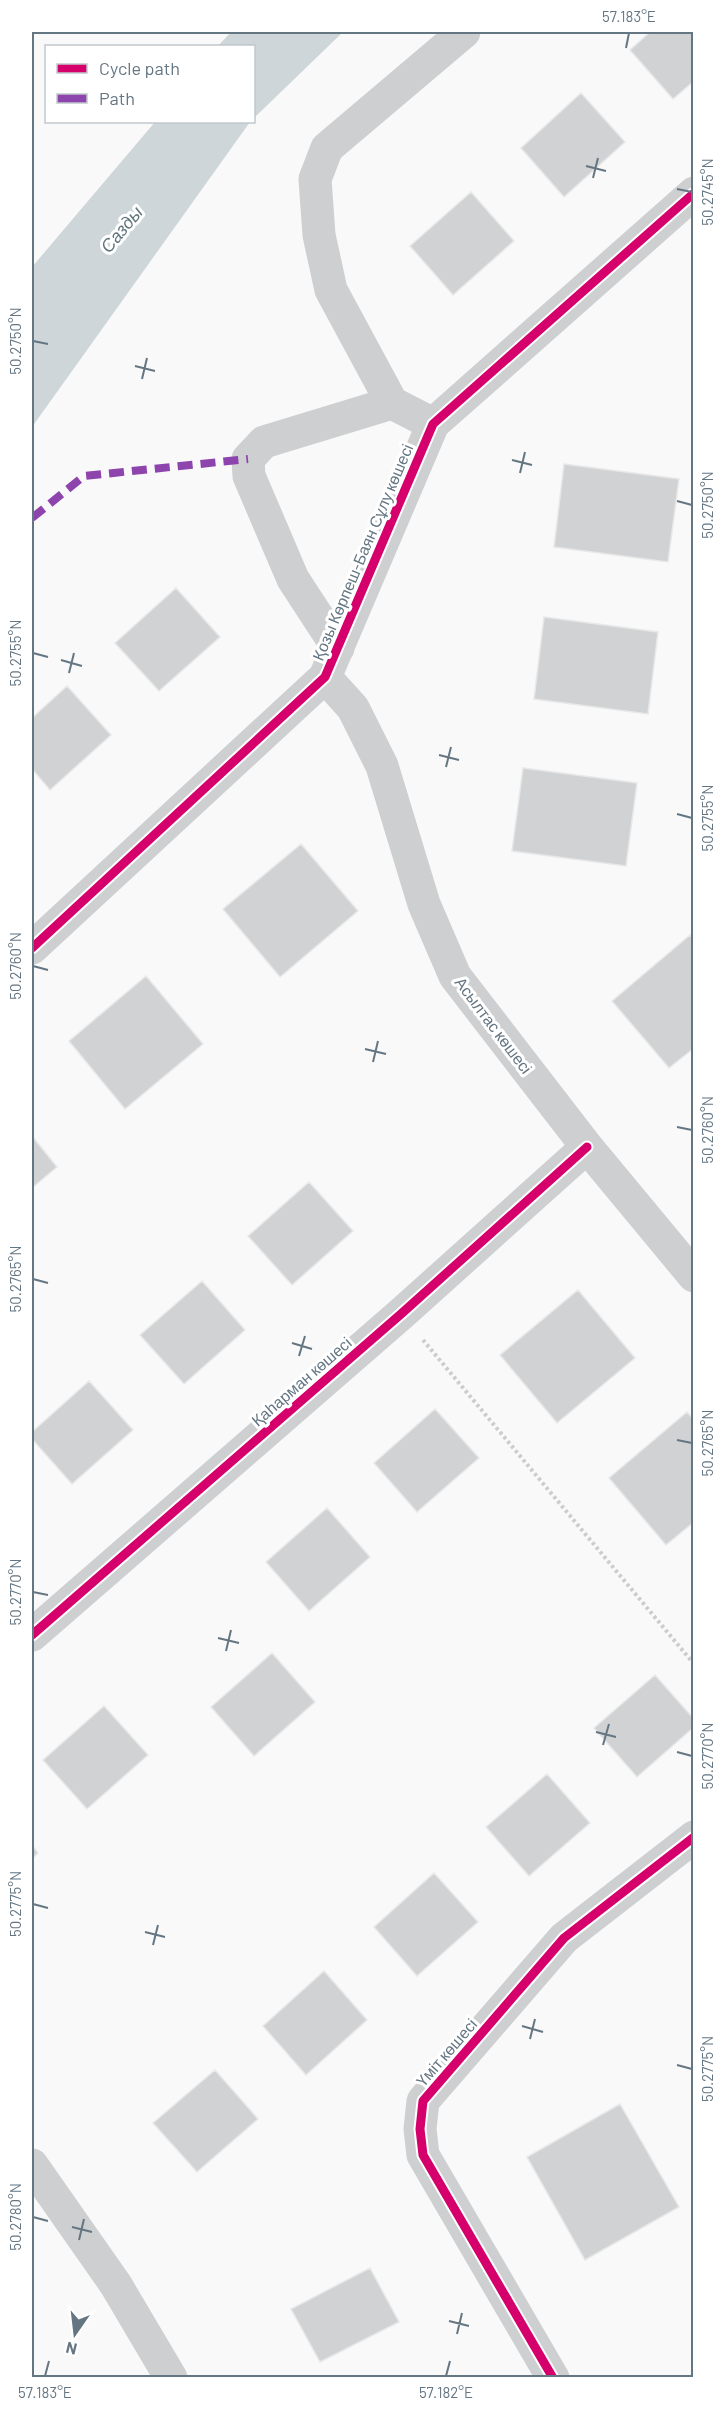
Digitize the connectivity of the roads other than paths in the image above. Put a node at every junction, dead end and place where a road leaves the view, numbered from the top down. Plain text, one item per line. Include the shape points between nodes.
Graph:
1 (464, 32) edge
2 (693, 193) edge
3 (392, 403) junction
4 (433, 424) junction
5 (332, 662) junction
6 (32, 948) edge
7 (587, 1147) junction
8 (693, 1276) edge
9 (32, 1635) edge
10 (693, 1836) edge
11 (32, 2165) edge
12 (171, 2378) edge
13 (553, 2378) edge

1 - 3 street via 327,148 315,179 318,235 331,290
2 - 4 street, Қозы Көрпеш-Баян Сұлу көшесі
3 - 4 street
3 - 5 street, Асылтас көшесі via 264,442 249,459 249,476
4 - 5 street, Қозы Көрпеш-Баян Сұлу көшесі
5 - 6 street, Қозы Көрпеш-Баян Сұлу көшесі
5 - 7 street, Асылтас көшесі via 382,766 424,904 455,976
7 - 8 street, Асылтас көшесі
7 - 9 street, Қаһарман көшесі
10 - 13 street, Үміт көшесі via 564,1938 423,2100 423,2155
11 - 12 street via 116,2285

